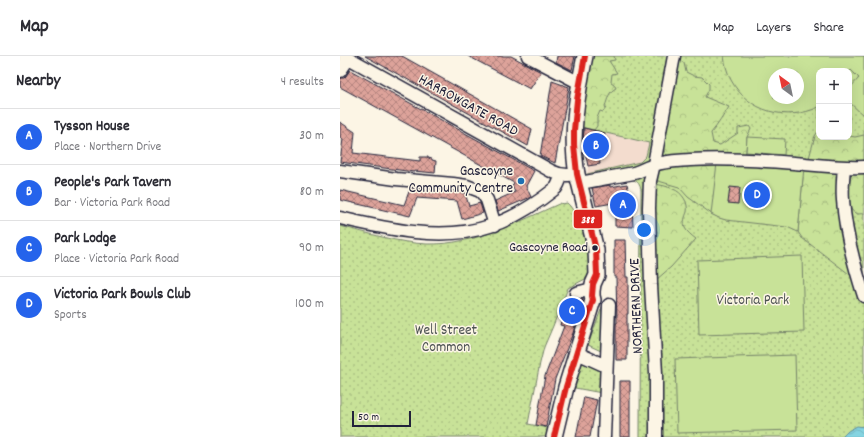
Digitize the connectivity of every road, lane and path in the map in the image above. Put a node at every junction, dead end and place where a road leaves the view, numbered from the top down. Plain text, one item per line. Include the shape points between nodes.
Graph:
1 (528, 56) edge
2 (585, 56) edge
3 (674, 56) edge
4 (347, 57) edge
5 (340, 71) edge
6 (580, 82) junction
7 (654, 164) junction
8 (844, 167) junction
9 (864, 167) edge
10 (340, 171) edge
11 (573, 177) junction
12 (340, 218) edge
13 (495, 225) junction
14 (592, 291) junction
15 (576, 293) dead end
16 (864, 296) edge
17 (609, 305) dead end
18 (577, 353) junction
19 (606, 366) junction
20 (554, 437) edge
21 (604, 437) edge
22 (656, 437) edge

1 - 6 street
2 - 6 main road
3 - 7 street, NORTHERN DRIVE
4 - 5 street
4 - 11 street, HARROWGATE ROAD via 551,171
6 - 11 main road via 574,125
7 - 8 street via 721,159
7 - 11 street via 641,171
7 - 22 street, NORTHERN DRIVE via 650,181 649,208
8 - 9 street
8 - 16 street via 843,199 846,224
10 - 13 street via 467,186 483,194
11 - 13 street via 560,180 556,188 542,200
11 - 14 main road via 596,250 597,275
12 - 13 street via 408,232 438,234 471,231
14 - 15 street
14 - 18 main road via 593,300
17 - 19 street
18 - 19 street
18 - 20 main road
19 - 21 street

